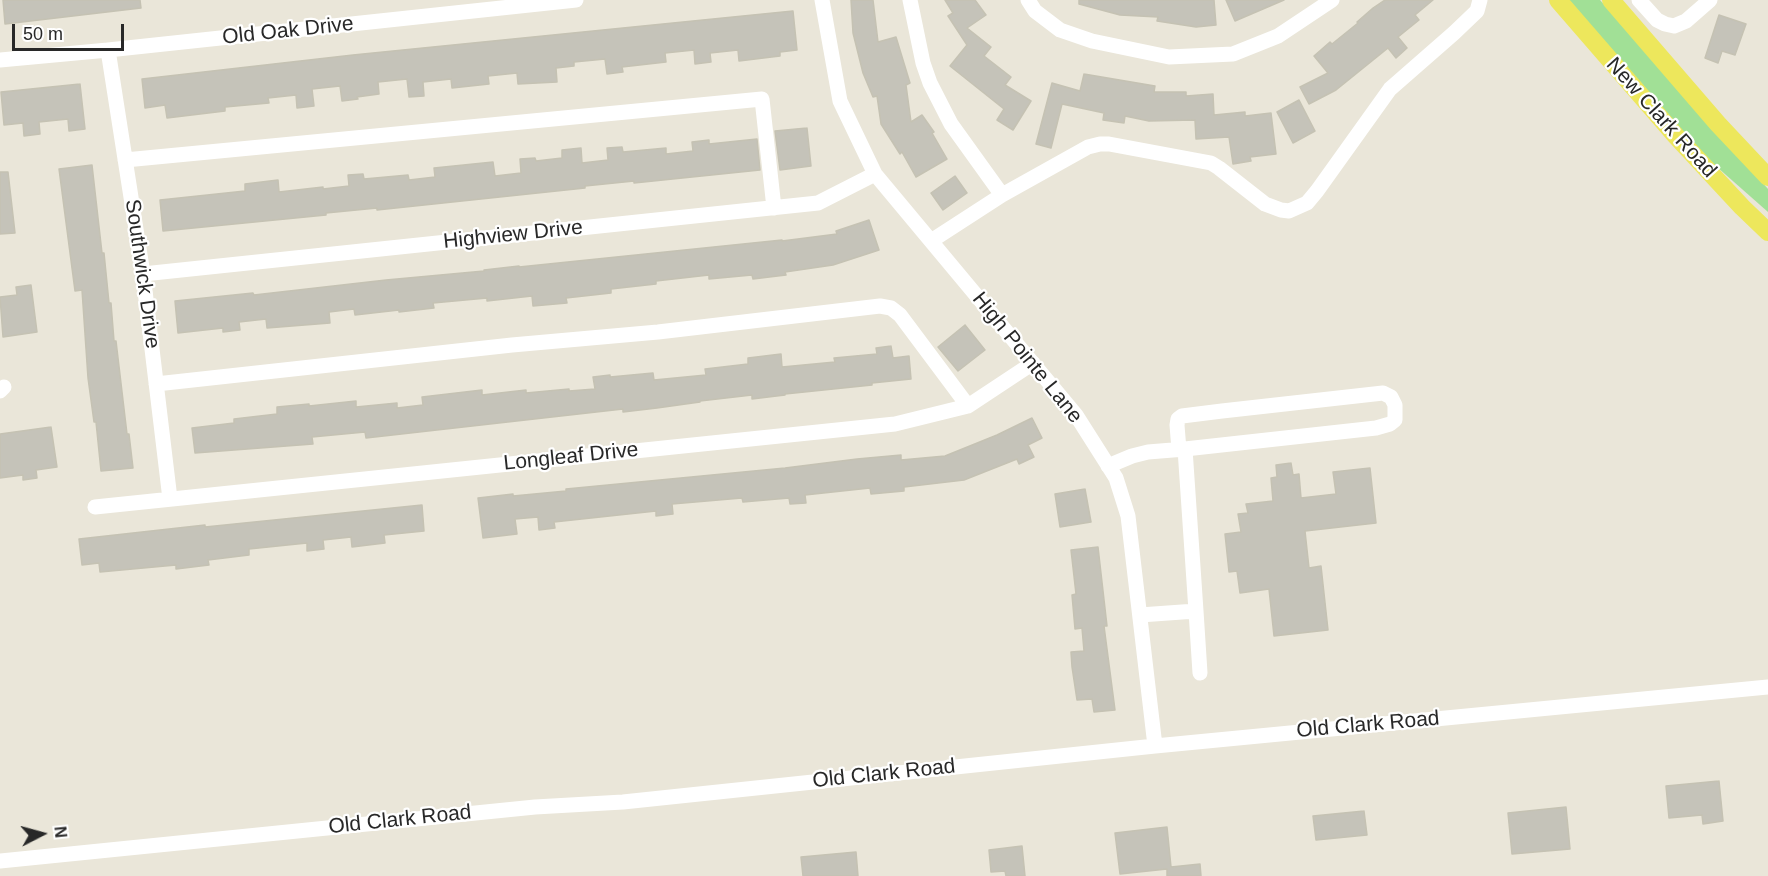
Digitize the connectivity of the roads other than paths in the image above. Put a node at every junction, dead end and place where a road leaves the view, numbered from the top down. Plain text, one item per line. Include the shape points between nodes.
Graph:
1 (576, 0) edge
2 (822, 0) edge
3 (910, 0) edge
4 (1028, 0) edge
5 (1332, 0) edge
6 (1480, 0) edge
7 (1558, 0) edge
8 (1611, 0) edge
9 (1639, 0) edge
10 (1710, 0) edge
11 (108, 50) junction
12 (0, 60) edge
13 (126, 160) junction
14 (875, 174) junction
15 (1768, 177) edge
16 (1002, 195) junction
17 (774, 208) junction
18 (1768, 232) edge
19 (931, 241) junction
20 (143, 274) junction
21 (1033, 363) junction
22 (156, 384) junction
23 (968, 406) junction
24 (1182, 449) junction
25 (1108, 466) junction
26 (170, 499) junction
27 (96, 507) dead end
28 (1196, 610) junction
29 (1140, 615) junction
30 (1200, 673) dead end
31 (1768, 687) edge
32 (1155, 746) junction
33 (0, 861) edge

1 - 11 street, Old Oak Drive
2 - 14 street, High Pointe Lane via 840,101
3 - 16 street via 930,83 951,124
4 - 5 street via 1035,11 1060,30 1169,57 1233,54 1278,36
6 - 16 street via 1477,11 1390,88 1307,203 1289,211 1265,204 1211,163 1109,144 1088,147
7 - 18 main road, New Clark Road via 1675,135
8 - 15 main road, New Clark Road
9 - 10 street via 1657,20 1674,26
11 - 12 street, Old Oak Drive
11 - 13 street, Southwick Drive
13 - 17 street via 762,99
13 - 20 street, Southwick Drive
14 - 17 street, Highview Drive via 818,203
14 - 19 street, High Pointe Lane
16 - 19 street
17 - 20 street, Highview Drive
19 - 21 street, High Pointe Lane
20 - 22 street, Southwick Drive
21 - 23 street, Longleaf Drive
21 - 25 street, High Pointe Lane via 1076,415
22 - 23 street via 880,306 900,315
22 - 26 street, Southwick Drive
23 - 26 street, Longleaf Drive via 895,424
24 - 24 street via 1376,428 1395,420 1395,405 1383,393 1182,416 1177,425
24 - 25 street via 1148,452
24 - 28 street
25 - 29 street, High Pointe Lane via 1128,516
26 - 27 street, Longleaf Drive
28 - 29 street
28 - 30 street
29 - 32 street, High Pointe Lane
31 - 32 street, Old Clark Road
32 - 33 street, Old Clark Road via 623,802 535,807

